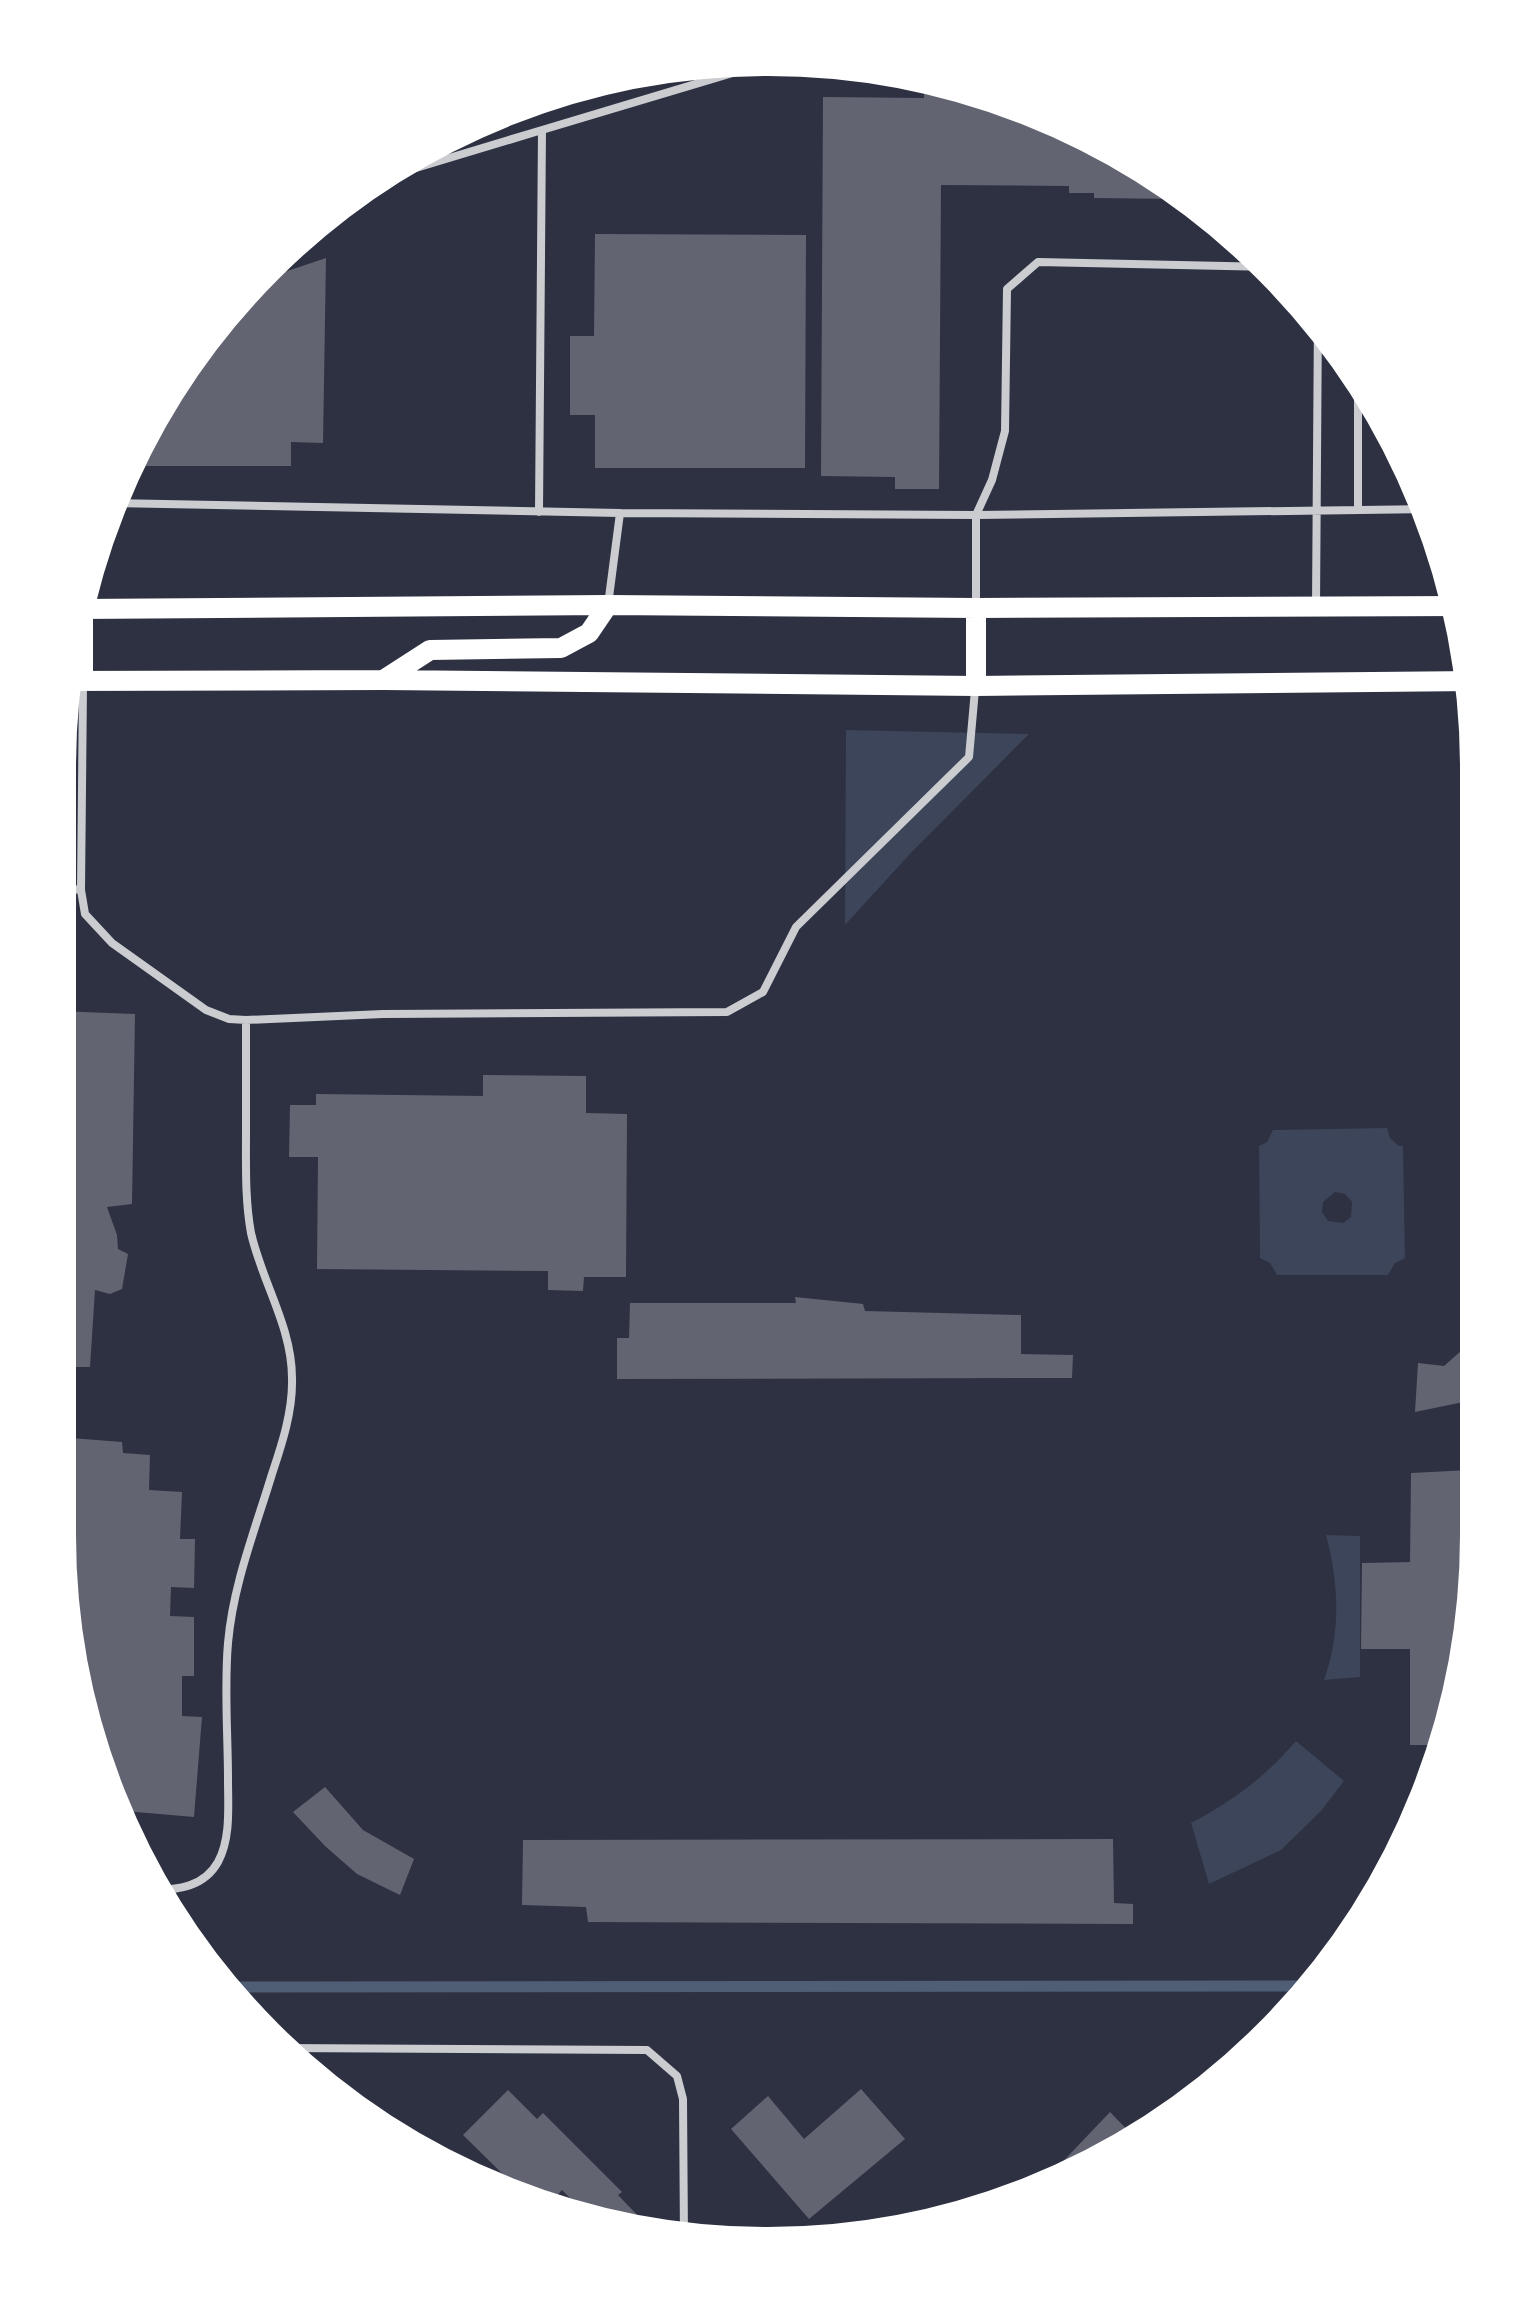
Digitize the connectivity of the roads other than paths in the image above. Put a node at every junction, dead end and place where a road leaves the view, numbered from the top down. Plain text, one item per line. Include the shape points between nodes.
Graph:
1 (740, 71) edge
2 (542, 130) junction
3 (407, 171) edge
4 (1255, 267) edge
5 (1318, 338) edge
6 (1358, 396) edge
7 (122, 503) edge
8 (1318, 510) junction
9 (1358, 510) junction
10 (1416, 510) edge
11 (540, 512) junction
12 (620, 513) junction
13 (976, 515) junction
14 (90, 604) edge
15 (608, 604) junction
16 (1316, 606) junction
17 (1447, 606) edge
18 (976, 608) junction
19 (82, 636) edge
20 (384, 680) junction
21 (76, 681) edge
22 (83, 681) junction
23 (1460, 681) edge
24 (976, 686) junction
25 (70, 889) edge
26 (81, 890) junction
27 (246, 1020) junction
28 (168, 1890) edge
29 (295, 2048) edge
30 (684, 2228) edge

1 - 2 lane
2 - 3 lane
2 - 11 lane
4 - 13 lane via 1038,262 1008,289 1005,431
5 - 8 lane
6 - 9 lane
7 - 11 lane
8 - 9 lane
8 - 13 lane
8 - 16 lane
9 - 10 lane
11 - 12 lane
12 - 13 lane
12 - 15 lane
13 - 18 lane
14 - 15 main road
15 - 18 main road
15 - 20 main road via 589,633 561,648 430,650
16 - 17 main road
16 - 18 main road
18 - 24 main road
19 - 22 main road
20 - 22 main road
20 - 24 main road
21 - 22 main road
22 - 26 lane
23 - 24 main road
24 - 27 lane via 969,757 796,928 763,992 728,1012
25 - 26 lane
26 - 27 lane via 84,914 112,943 206,1010
27 - 28 lane via 247,1208 289,1350 291,1401 232,1613 225,1845 206,1877
29 - 30 lane via 646,2050 677,2076 683,2099

